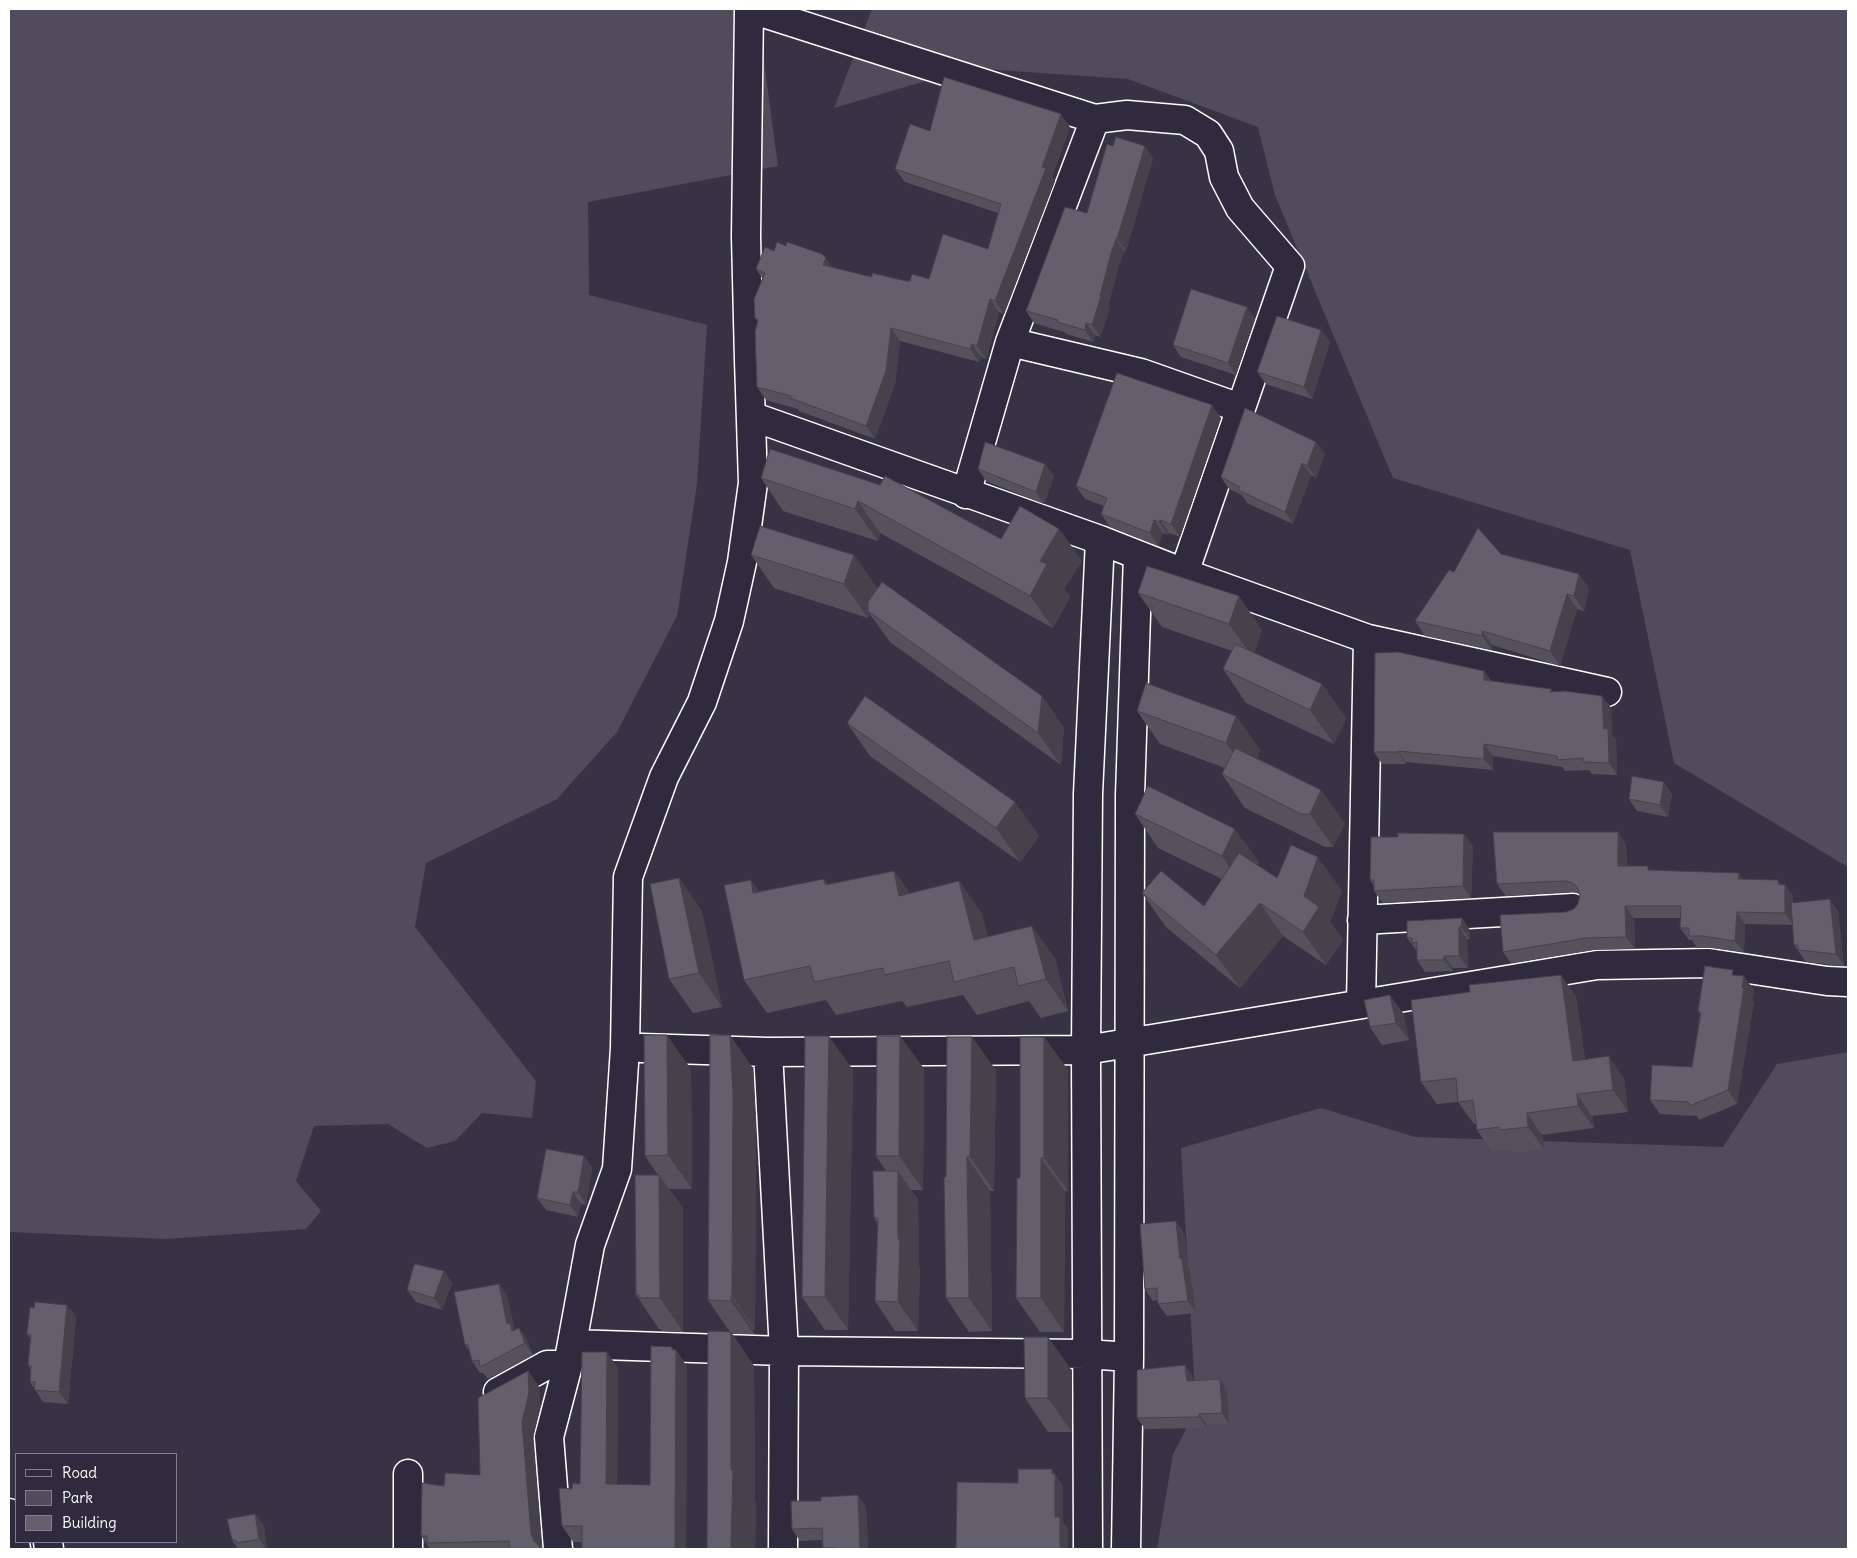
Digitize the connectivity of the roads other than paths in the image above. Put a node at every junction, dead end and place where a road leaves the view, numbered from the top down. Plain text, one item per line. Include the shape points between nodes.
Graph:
1 (750, 9) edge
2 (1095, 119) junction
3 (1010, 342) junction
4 (1240, 408) junction
5 (751, 416) junction
6 (966, 494) junction
7 (1100, 540) junction
8 (1138, 555) junction
9 (1184, 573) junction
10 (1368, 639) junction
11 (1607, 692) dead end
12 (1088, 794) junction
13 (1130, 795) junction
14 (1573, 908) edge
15 (1362, 920) junction
16 (1848, 982) edge
17 (1361, 1004) junction
18 (1129, 1043) junction
19 (625, 1048) junction
20 (1086, 1050) junction
21 (768, 1052) junction
22 (784, 1351) junction
23 (1087, 1354) junction
24 (570, 1355) junction
25 (1129, 1357) junction
26 (479, 1402) edge
27 (408, 1474) dead end
28 (9, 1513) edge
29 (16, 1549) edge
30 (408, 1549) edge
31 (558, 1549) edge
32 (783, 1549) edge
33 (1088, 1549) edge
34 (1126, 1549) edge

1 - 2 street
1 - 5 street via 746,236
2 - 3 street
2 - 4 street via 1127,115 1185,120 1208,134 1219,151 1224,177 1240,208 1290,266
3 - 4 street via 1141,373
3 - 6 street
4 - 9 street
5 - 6 street
5 - 19 street via 753,483 742,562 728,621 702,702 664,778 628,877
6 - 7 street
7 - 8 street
7 - 12 street
8 - 9 street
8 - 13 street
9 - 10 street
10 - 11 street
10 - 15 street
12 - 13 street
12 - 20 street
13 - 18 street
14 - 15 street
15 - 17 street
16 - 17 street via 1709,963 1597,965
17 - 18 street
18 - 20 street
18 - 25 street
19 - 21 street
19 - 24 street via 617,1169 590,1246
20 - 21 street
20 - 23 street
21 - 22 street
22 - 23 street
22 - 24 street
22 - 32 street
23 - 25 street
23 - 33 street
24 - 26 street
24 - 31 street via 549,1437
25 - 34 street
27 - 30 street
28 - 29 street

